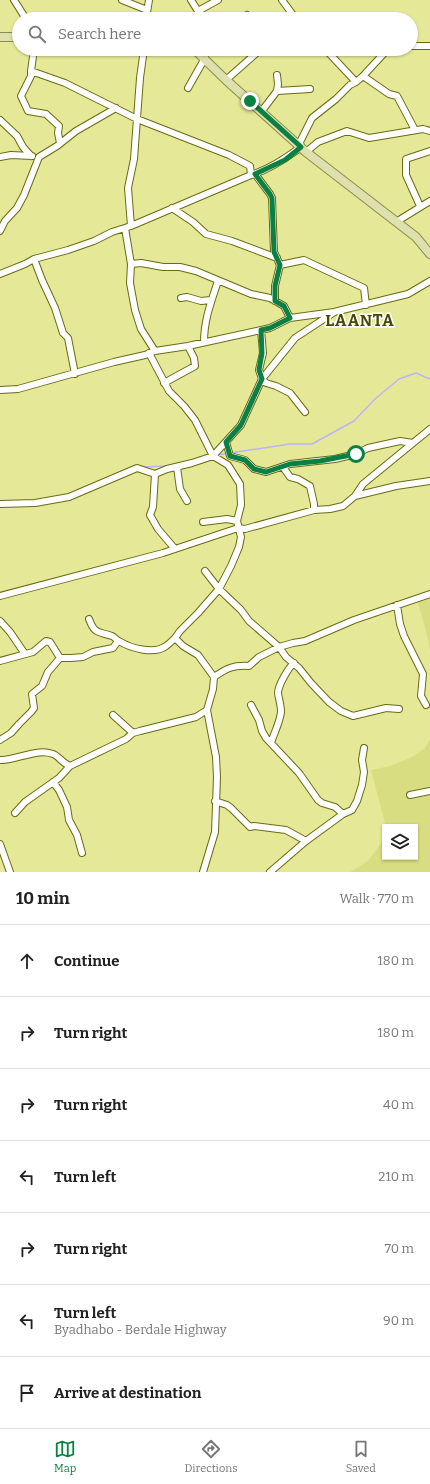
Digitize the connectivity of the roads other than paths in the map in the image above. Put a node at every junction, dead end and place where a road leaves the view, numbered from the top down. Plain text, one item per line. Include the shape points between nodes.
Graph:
1 (14, 0) edge
2 (122, 0) edge
3 (149, 0) edge
4 (190, 0) edge
5 (218, 0) edge
6 (282, 0) edge
7 (147, 10) joint
8 (198, 11) joint
9 (22, 12) edge
10 (291, 12) edge
11 (0, 37) edge
12 (12, 37) edge
13 (418, 46) edge
14 (430, 46) edge
15 (33, 56) edge
16 (143, 56) edge
17 (203, 56) edge
18 (253, 56) edge
19 (332, 56) edge
20 (382, 56) edge
21 (205, 58) junction
22 (31, 71) junction
23 (277, 75) dead end
24 (363, 76) junction
25 (226, 80) junction
26 (356, 82) junction
27 (188, 88) dead end
28 (310, 89) dead end
29 (277, 90) junction
30 (116, 108) junction
31 (261, 112) junction
32 (137, 119) junction
33 (0, 120) edge
34 (415, 130) junction
35 (430, 131) edge
36 (60, 143) junction
37 (303, 150) junction
38 (430, 151) edge
39 (31, 156) junction
40 (0, 157) edge
41 (39, 158) junction
42 (253, 174) junction
43 (430, 201) edge
44 (420, 206) junction
45 (172, 208) junction
46 (396, 222) junction
47 (128, 227) junction
48 (0, 231) edge
49 (430, 254) edge
50 (277, 258) junction
51 (34, 259) junction
52 (131, 264) junction
53 (280, 265) junction
54 (0, 274) edge
55 (218, 281) junction
56 (430, 281) edge
57 (181, 298) dead end
58 (211, 300) junction
59 (275, 301) junction
60 (366, 304) junction
61 (334, 312) junction
62 (290, 318) junction
63 (261, 330) junction
64 (204, 342) junction
65 (188, 346) junction
66 (152, 352) junction
67 (76, 374) junction
68 (262, 379) junction
69 (164, 383) junction
70 (0, 390) edge
71 (305, 412) dead end
72 (430, 429) edge
73 (226, 442) junction
74 (414, 443) junction
75 (213, 456) junction
76 (230, 456) junction
77 (228, 465) junction
78 (177, 467) junction
79 (283, 467) junction
80 (155, 474) junction
81 (430, 481) edge
82 (355, 496) junction
83 (187, 501) dead end
84 (0, 504) edge
85 (314, 510) junction
86 (237, 521) junction
87 (203, 522) dead end
88 (238, 528) junction
89 (175, 549) junction
90 (205, 571) dead end
91 (219, 588) junction
92 (430, 594) edge
93 (0, 596) edge
94 (397, 605) junction
95 (89, 619) dead end
96 (0, 620) edge
97 (175, 638) junction
98 (118, 641) junction
99 (279, 647) junction
100 (25, 654) junction
101 (60, 658) junction
102 (0, 660) edge
103 (294, 663) junction
104 (214, 677) junction
105 (251, 705) dead end
106 (426, 705) dead end
107 (399, 709) dead end
108 (207, 710) junction
109 (114, 715) dead end
110 (133, 733) junction
111 (0, 740) edge
112 (271, 743) junction
113 (364, 748) dead end
114 (0, 759) edge
115 (70, 766) junction
116 (53, 782) junction
117 (430, 791) edge
118 (410, 795) dead end
119 (215, 802) junction
120 (14, 814) dead end
121 (344, 814) junction
122 (306, 841) junction
123 (0, 844) edge
124 (1, 853) edge
125 (82, 853) dead end
126 (10, 872) edge
127 (203, 872) edge
128 (270, 872) edge

1 - 9 street
2 - 7 street
3 - 7 street
4 - 8 street
5 - 8 street
6 - 10 street
11 - 12 main road
13 - 14 street
15 - 22 street
16 - 32 street
17 - 21 main road
18 - 25 street
19 - 26 street
20 - 24 street
21 - 25 main road
21 - 27 street
22 - 30 street via 65,82
22 - 36 street via 21,96 28,111 46,114 59,126
23 - 29 street
24 - 26 street
24 - 34 street via 389,94 397,96
25 - 31 main road
26 - 37 street via 312,118 300,142
28 - 29 street
29 - 31 street
30 - 32 street
30 - 36 street
31 - 37 main road
32 - 42 street via 229,155 250,166
32 - 47 street via 134,159 128,188
33 - 39 street via 17,136
34 - 35 street
34 - 37 street via 369,138 347,131
36 - 41 street
37 - 42 street
37 - 46 main road
38 - 44 street via 406,159 406,175
39 - 40 street
39 - 41 street
41 - 48 street via 24,196
42 - 45 street
42 - 50 street via 272,198 274,252
43 - 44 street
44 - 46 street
45 - 47 street
45 - 50 street via 206,234
46 - 49 main road via 416,237
47 - 51 street via 68,250
47 - 52 street
50 - 53 street
51 - 54 street
51 - 67 street via 63,333 68,338
52 - 55 street via 196,270
52 - 66 street via 130,283 135,310
53 - 59 street via 275,286
53 - 60 street via 304,260 364,288
55 - 58 street
55 - 59 street
56 - 60 street via 408,294
57 - 58 street
58 - 64 street
59 - 62 street via 284,306
60 - 61 street
61 - 62 street
61 - 68 street via 296,338
62 - 63 street
63 - 64 street
63 - 68 street via 262,353 259,370
64 - 65 street
65 - 66 street
65 - 69 street via 196,366
66 - 67 street
66 - 69 street
67 - 70 street via 18,389
68 - 71 street via 290,393
68 - 73 street via 241,425
69 - 75 street via 168,391 195,420
72 - 74 street
73 - 75 street
73 - 76 street
74 - 79 street via 400,441 335,459
74 - 82 street via 363,484
75 - 77 street
75 - 78 street
76 - 77 street
76 - 79 street via 245,460 254,469 266,472
77 - 86 street via 240,484 241,505
78 - 80 street
78 - 83 street via 180,489
79 - 85 street via 290,477 310,486
80 - 84 street via 137,468 69,497 35,503
80 - 89 street via 153,507 150,515
81 - 82 street
82 - 85 street via 342,506
85 - 88 street via 245,529
86 - 87 street via 227,519
86 - 88 street
88 - 89 street
88 - 91 street via 241,538 239,547
89 - 93 street
90 - 91 street
91 - 97 street
91 - 99 street via 249,621
92 - 94 street
94 - 99 street via 305,641
94 - 106 street via 404,636 423,674 421,696
95 - 98 street via 93,629 113,636
96 - 100 street
97 - 98 street via 166,647 158,650 142,650
97 - 104 street via 198,655
98 - 101 street via 113,648 107,650 83,657
99 - 103 street
99 - 104 street via 259,657 249,666 237,665
100 - 101 street via 33,652 46,641 50,642
100 - 102 street
101 - 111 street via 48,672 42,686 32,694 34,708 11,733
103 - 107 street via 334,707 353,716 386,708
103 - 112 street via 286,671 278,693 281,714
104 - 108 street
105 - 112 street via 262,731
108 - 110 street via 196,717
108 - 119 street via 216,757
109 - 110 street
110 - 115 street via 126,739
112 - 121 street via 300,773 318,800
113 - 121 street via 362,785 352,810
114 - 115 street via 15,759 31,753 53,753
115 - 116 street
116 - 120 street via 25,802
116 - 125 street via 67,807 69,820
117 - 118 street
119 - 122 street via 231,808 250,827 286,830
119 - 127 street via 215,832
121 - 122 street
122 - 128 street
123 - 124 street
124 - 126 street

